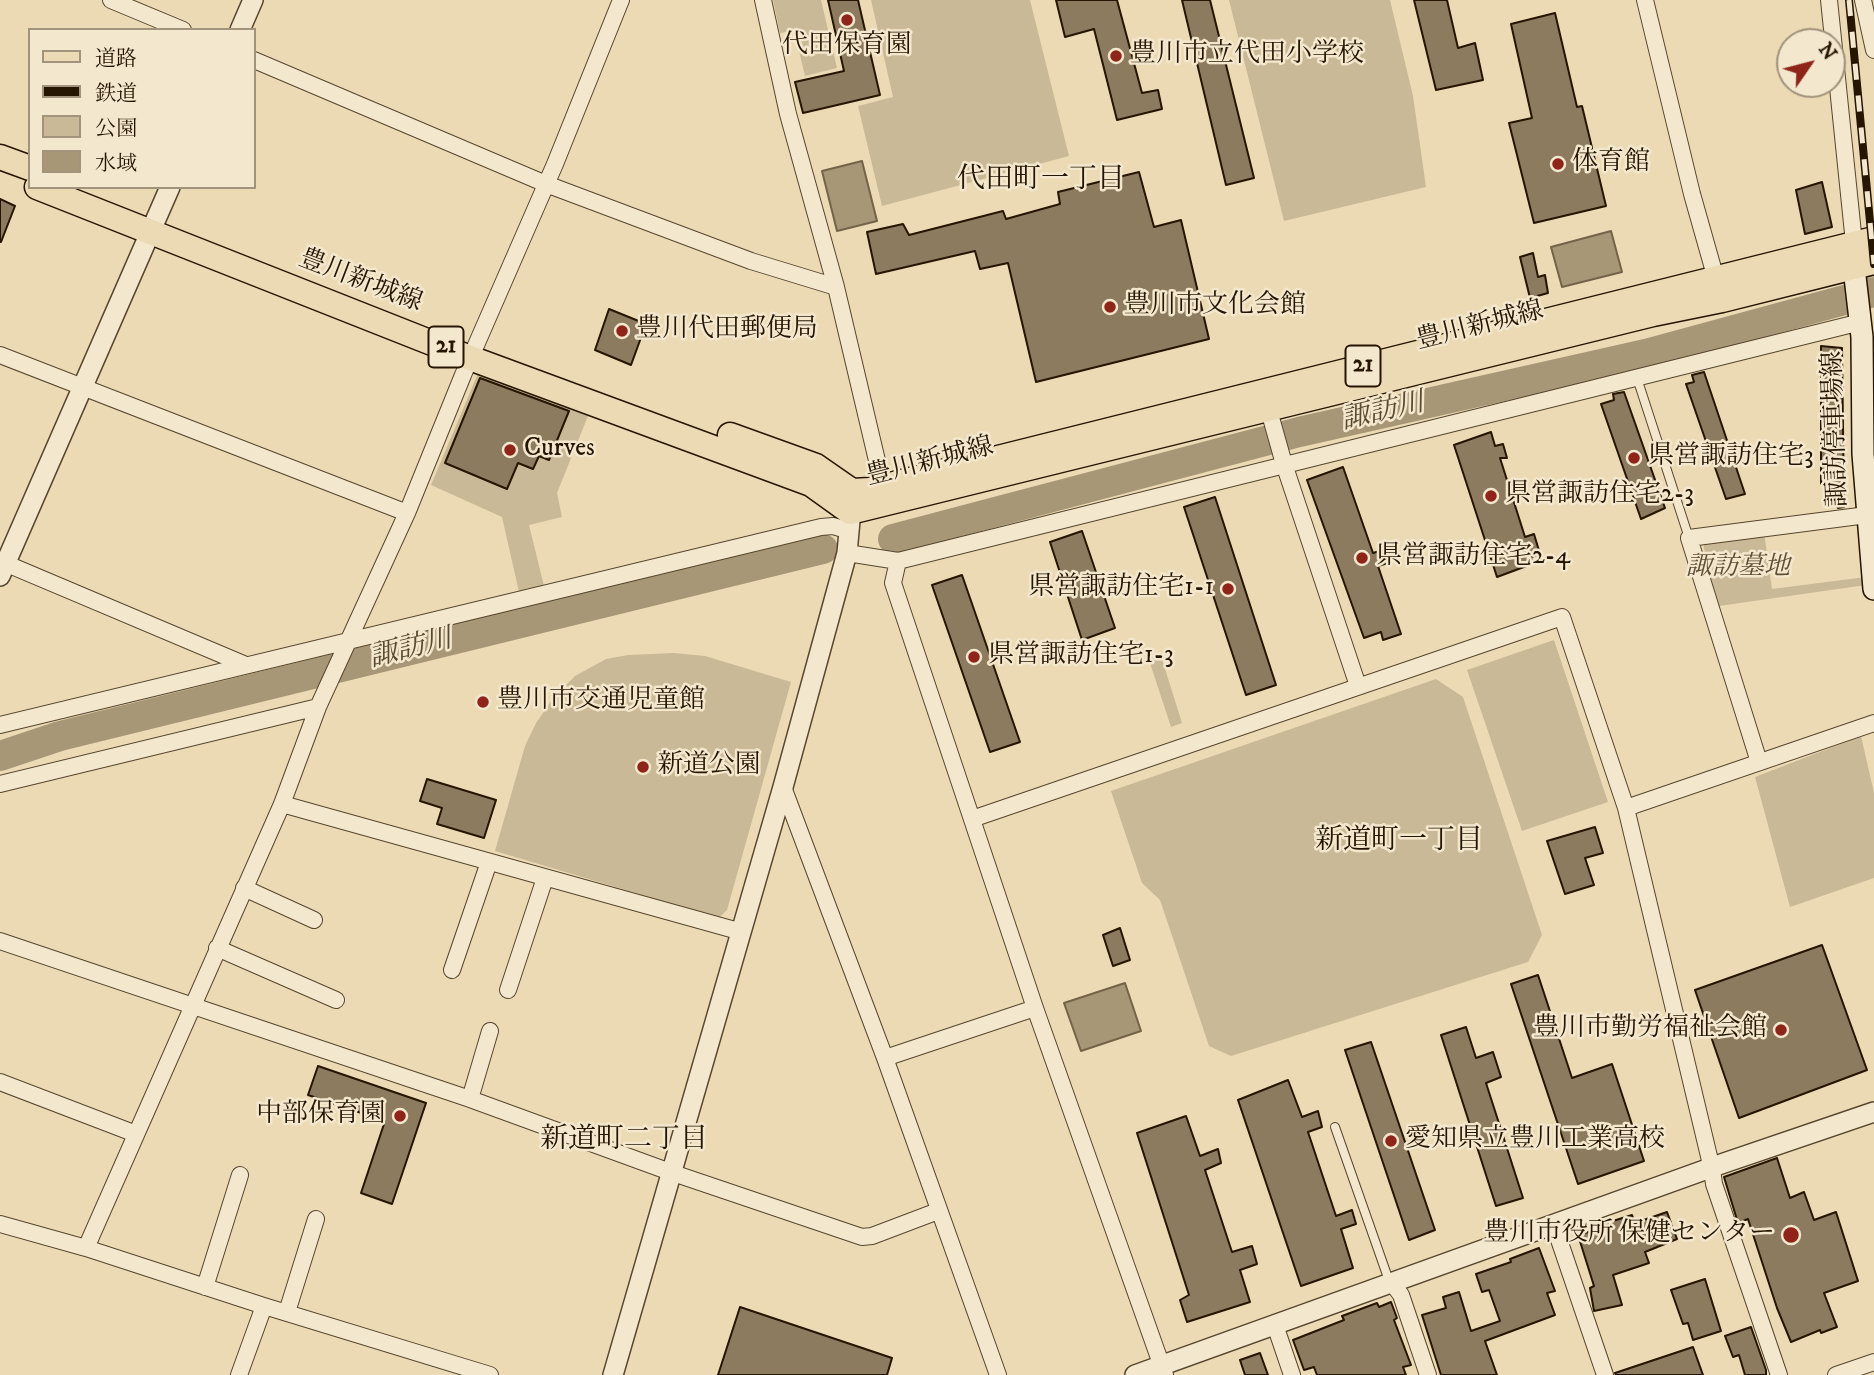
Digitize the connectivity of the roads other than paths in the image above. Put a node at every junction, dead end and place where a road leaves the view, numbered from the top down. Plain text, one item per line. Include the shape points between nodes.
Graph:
1 (111, 0) edge
2 (253, 0) edge
3 (621, 0) edge
4 (763, 0) edge
5 (1645, 0) edge
6 (1829, 0) edge
7 (1863, 0) edge
8 (178, 28) edge
9 (241, 28) edge
10 (1874, 50) edge
11 (256, 61) edge
12 (0, 157) edge
13 (28, 167) edge
14 (0, 173) edge
15 (28, 183) edge
16 (546, 184) junction
17 (43, 189) edge
18 (82, 189) edge
19 (169, 189) edge
20 (154, 224) junction
21 (1864, 241) edge
22 (1861, 269) edge
23 (836, 287) junction
24 (1719, 289) junction
25 (1860, 316) junction
26 (473, 351) junction
27 (0, 355) edge
28 (1637, 377) junction
29 (84, 387) junction
30 (1268, 408) junction
31 (1282, 457) junction
32 (883, 486) junction
33 (850, 511) junction
34 (407, 513) junction
35 (1867, 515) junction
36 (1689, 538) junction
37 (846, 553) junction
38 (898, 561) junction
39 (2, 567) edge
40 (1874, 589) edge
41 (349, 642) junction
42 (246, 665) junction
43 (1358, 686) junction
44 (320, 702) junction
45 (1874, 723) edge
46 (0, 725) edge
47 (1759, 762) junction
48 (0, 784) edge
49 (783, 787) junction
50 (282, 803) junction
51 (1626, 808) junction
52 (972, 819) junction
53 (489, 862) junction
54 (545, 878) junction
55 (244, 888) junction
56 (314, 920) dead end
57 (742, 932) junction
58 (0, 940) edge
59 (217, 948) junction
60 (452, 970) dead end
61 (508, 990) dead end
62 (336, 1000) dead end
63 (192, 1004) junction
64 (1035, 1008) junction
65 (490, 1031) dead end
66 (885, 1058) junction
67 (0, 1082) edge
68 (470, 1099) junction
69 (1874, 1112) edge
70 (1335, 1126) dead end
71 (136, 1135) junction
72 (1712, 1169) junction
73 (673, 1173) junction
74 (240, 1175) dead end
75 (938, 1211) junction
76 (316, 1219) dead end
77 (0, 1224) edge
78 (1554, 1225) junction
79 (86, 1248) junction
80 (1393, 1284) junction
81 (205, 1287) junction
82 (264, 1306) junction
83 (287, 1312) junction
84 (1275, 1325) junction
85 (1874, 1362) edge
86 (1163, 1370) edge
87 (239, 1375) edge
88 (490, 1375) edge
89 (613, 1375) edge
90 (998, 1375) edge
91 (1135, 1375) edge
92 (1292, 1375) edge
93 (1428, 1375) edge
94 (1605, 1375) edge
95 (1779, 1375) edge
96 (1836, 1375) edge

1 - 8 street
2 - 9 street
3 - 16 street
4 - 23 street via 788,114
5 - 24 street
6 - 21 street
7 - 10 street
11 - 16 street
12 - 13 main road
14 - 15 main road
16 - 23 street via 751,261
16 - 26 street
17 - 20 main road, 豊川新城線 / 21
18 - 20 main road, 豊川新城線 / 21
19 - 20 street
20 - 26 main road, 豊川新城線 / 21
20 - 29 street
21 - 24 main road, 豊川新城線 / 21
22 - 24 main road, 豊川新城線 / 21
22 - 25 main road, 諏訪停車場線
23 - 32 street
24 - 30 main road, 豊川新城線 / 21 via 1653,314
25 - 28 street
25 - 35 main road, 諏訪停車場線
26 - 33 main road, 豊川新城線 / 21 via 816,467
26 - 34 street
27 - 29 street
28 - 31 street
28 - 36 lane
29 - 34 street
29 - 39 street
30 - 31 street
30 - 32 main road, 豊川新城線 / 21
30 - 33 main road, 豊川新城線 / 21
31 - 38 street
31 - 43 street
32 - 33 main road, 豊川新城線 / 21
33 - 37 street
33 - 41 street via 833,526
34 - 41 street
35 - 36 street
35 - 40 main road, 諏訪停車場線
36 - 47 street
37 - 38 street
37 - 49 street
38 - 52 street via 893,583
39 - 42 street
41 - 42 street
41 - 44 street
42 - 46 street
43 - 51 street via 1562,617
43 - 52 street
44 - 48 street
44 - 50 street
45 - 47 street
47 - 51 street
49 - 57 street
49 - 66 street
50 - 53 street
50 - 55 street
51 - 72 street
52 - 64 street
53 - 54 street
53 - 60 street
54 - 57 street
54 - 61 street
55 - 56 street
55 - 59 street
57 - 73 street
58 - 63 street
59 - 62 street
59 - 63 street
63 - 68 street
63 - 71 street
64 - 66 street
64 - 86 street
65 - 68 street
66 - 75 street
67 - 71 street
68 - 73 street
69 - 72 street
70 - 80 lane
71 - 79 street
72 - 78 street
72 - 95 street
73 - 75 street via 862,1237
73 - 89 street
74 - 81 street
75 - 90 street
76 - 83 street
77 - 79 street
78 - 80 street
78 - 94 street
79 - 81 street
80 - 84 street
80 - 93 street via 1401,1295
81 - 82 street
82 - 83 street
82 - 87 street
83 - 88 street
84 - 86 street
84 - 92 street
85 - 96 street
86 - 91 street

